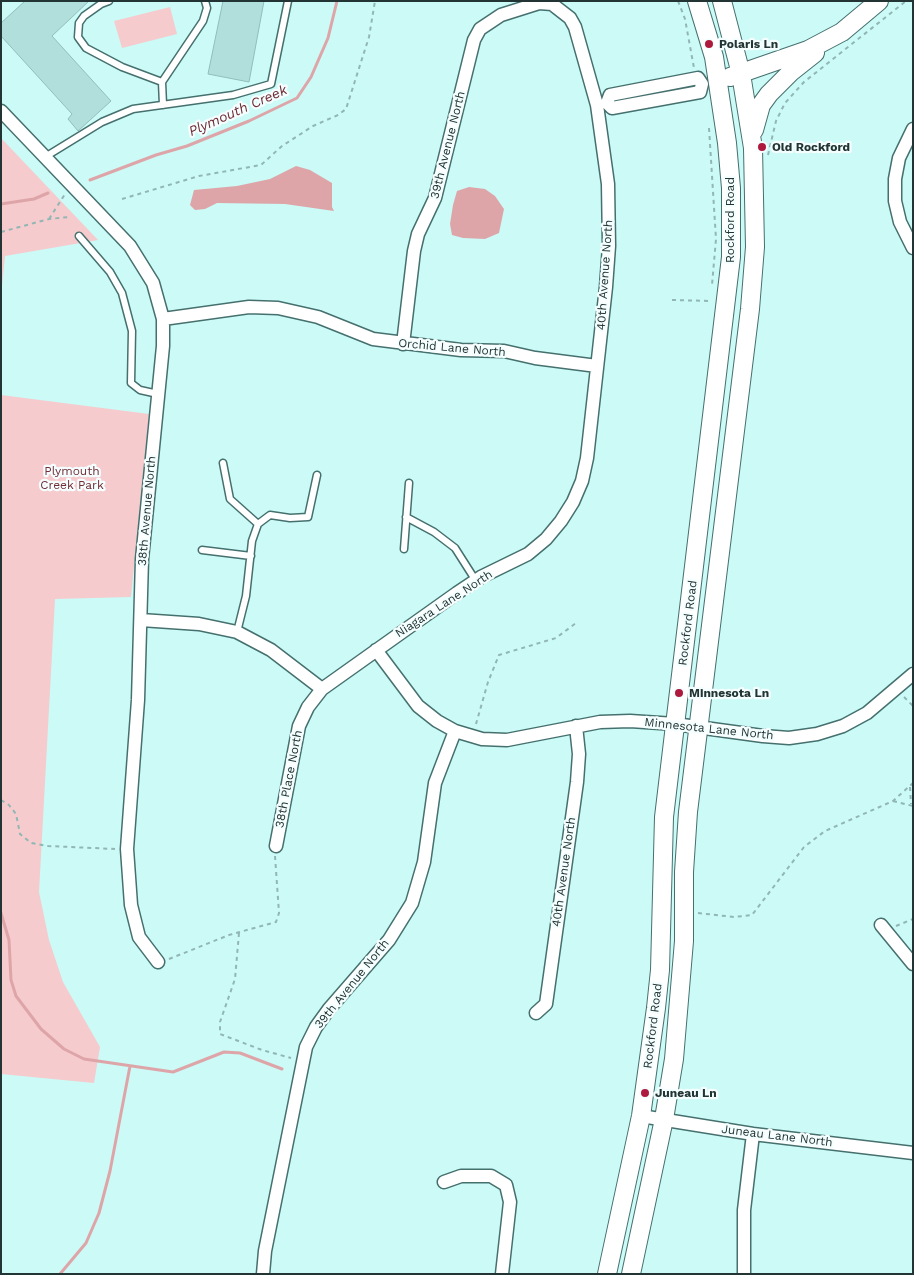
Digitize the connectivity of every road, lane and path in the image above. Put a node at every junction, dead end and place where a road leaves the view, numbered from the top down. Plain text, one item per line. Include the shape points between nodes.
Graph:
1 (109, 1) edge
2 (205, 1) edge
3 (288, 1) edge
4 (374, 1) edge
5 (697, 1) edge
6 (722, 1) edge
7 (880, 1) edge
8 (906, 1) edge
9 (501, 15) joint
10 (842, 32) junction
11 (741, 74) junction
12 (162, 82) junction
13 (710, 83) junction
14 (602, 104) junction
15 (163, 105) junction
16 (1, 111) edge
17 (913, 129) edge
18 (761, 151) junction
19 (45, 157) junction
20 (122, 199) dead end
21 (70, 217) dead end
22 (1, 232) edge
23 (79, 236) dead end
24 (913, 248) edge
25 (672, 300) dead end
26 (711, 301) dead end
27 (163, 318) junction
28 (404, 344) junction
29 (597, 366) junction
30 (158, 394) junction
31 (590, 432) joint
32 (222, 463) dead end
33 (317, 475) dead end
34 (410, 483) dead end
35 (406, 517) junction
36 (258, 524) junction
37 (404, 549) dead end
38 (202, 550) dead end
39 (251, 556) junction
40 (476, 581) junction
41 (141, 620) junction
42 (576, 624) dead end
43 (237, 632) junction
44 (376, 650) junction
45 (913, 674) edge
46 (322, 689) junction
47 (675, 724) junction
48 (576, 726) junction
49 (699, 727) junction
50 (455, 731) junction
51 (472, 736) junction
52 (913, 783) edge
53 (910, 786) junction
54 (1, 800) edge
55 (893, 801) junction
56 (912, 805) edge
57 (276, 846) joint
58 (128, 849) junction
59 (693, 913) dead end
60 (913, 919) edge
61 (884, 928) joint
62 (239, 933) junction
63 (158, 962) joint
64 (913, 964) edge
65 (536, 1014) dead end
66 (302, 1060) junction
67 (641, 1116) junction
68 (664, 1119) junction
69 (753, 1134) junction
70 (913, 1153) edge
71 (444, 1182) dead end
72 (263, 1274) edge
73 (502, 1274) edge
74 (607, 1274) edge
75 (631, 1274) edge
76 (744, 1274) edge

1 - 12 lane via 84,16 79,22 78,37 86,48 122,67
2 - 12 lane via 207,8 203,21
3 - 15 lane via 270,84 233,95
4 - 20 path via 368,37 346,109 338,116 312,126 282,146 261,166 199,176
5 - 13 main road, Rockford Road via 714,57
6 - 11 main road, Rockford Road
7 - 10 main road
8 - 18 path via 804,82 785,103
9 - 14 street, 40th Avenue North via 539,3 552,4 562,10 575,27
9 - 28 street, 39th Avenue North via 480,29 474,40 435,198 418,234 414,251
10 - 11 main road via 808,50
10 - 18 main road via 791,72 769,94 756,118
11 - 13 main road
11 - 18 main road, Rockford Road
12 - 15 lane
13 - 14 street via 700,92 612,108
13 - 47 main road, Rockford Road via 727,143 732,257
14 - 29 street, 40th Avenue North via 609,246
15 - 19 lane via 133,109 102,122
16 - 19 street, 38th Avenue North
17 - 24 street via 899,158 895,176 895,201 900,222
18 - 49 main road, Rockford Road via 750,309
19 - 27 street, 38th Avenue North via 130,246 153,283
21 - 22 path via 49,219
23 - 30 lane via 110,272 122,293 132,331 131,383 140,390
25 - 26 path
27 - 28 street, Orchid Lane North via 249,307 278,308 318,317 373,340
27 - 30 street, 38th Avenue North
28 - 29 street, Orchid Lane North via 504,351
29 - 31 street, 40th Avenue North
30 - 41 street, 38th Avenue North via 142,559
31 - 40 street, Niagara Lane North via 582,481 561,521 528,554
32 - 36 lane via 230,499
33 - 36 lane via 308,517 270,515
34 - 35 lane
35 - 37 lane
35 - 40 lane via 434,532 454,548
36 - 39 lane
38 - 39 lane
39 - 43 lane
40 - 44 street, Niagara Lane North
41 - 43 street via 209,625
41 - 58 street, 38th Avenue North
42 - 51 path via 556,638 499,654
43 - 46 street via 270,650
44 - 46 street, Niagara Lane North
44 - 50 street, Minnesota Lane North via 418,706
45 - 49 street, Minnesota Lane North via 867,713 843,726 817,734 789,738
46 - 57 street, 38th Place North via 298,726
47 - 48 street, Minnesota Lane North via 630,721
47 - 49 street, Minnesota Lane North
47 - 67 main road, Rockford Road via 664,817 660,970
48 - 51 street, Minnesota Lane North via 507,740
48 - 65 street, 40th Avenue North via 579,754 572,821 546,1004
49 - 68 main road, Rockford Road via 684,872 680,1003
50 - 51 street, Minnesota Lane North
50 - 66 street, 39th Avenue North via 434,783 424,862 412,903 389,940 316,1027
52 - 53 path
53 - 55 path
53 - 56 path
54 - 58 path via 16,814 20,834 31,843
55 - 56 path
55 - 59 path via 825,831 804,847 752,915 734,917
57 - 62 path via 278,918 276,922
58 - 63 street, 38th Avenue North via 131,905 139,937
60 - 61 path
61 - 64 street
62 - 63 path
62 - 66 path via 235,979 220,1022 220,1034 262,1050
66 - 72 street, 39th Avenue North
67 - 68 street, Juneau Lane North
67 - 74 main road, Rockford Road
68 - 69 street, Juneau Lane North
68 - 75 main road, Rockford Road
69 - 70 street, Juneau Lane North
69 - 76 street via 744,1210
71 - 73 street via 461,1176 491,1176 506,1185 510,1202

